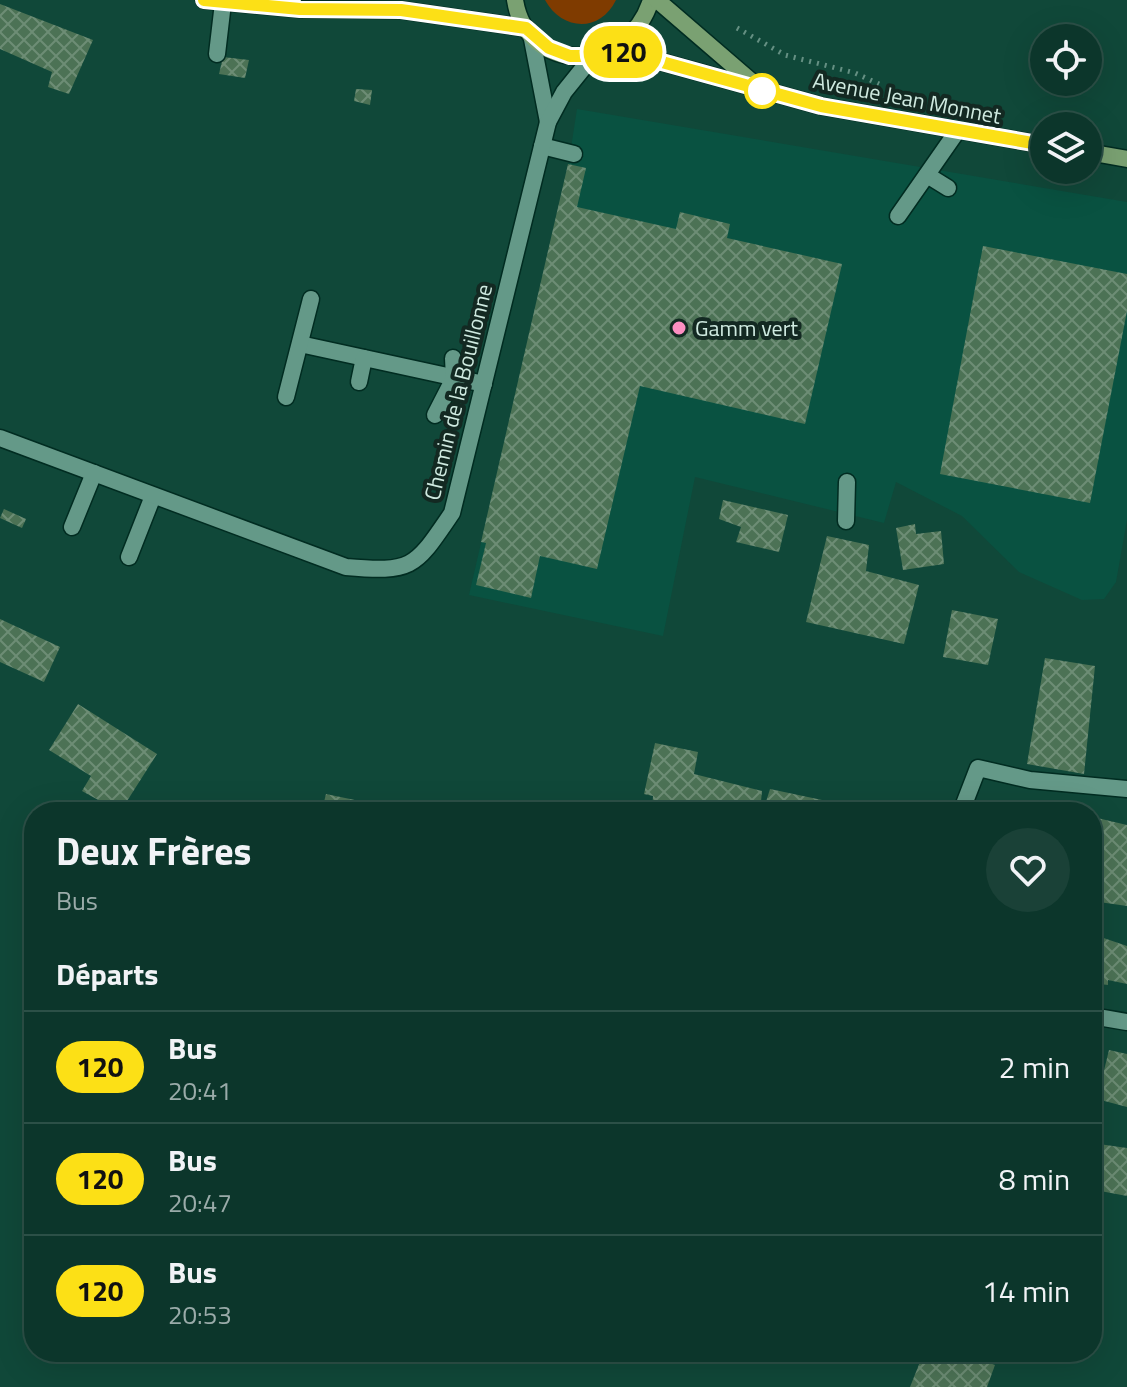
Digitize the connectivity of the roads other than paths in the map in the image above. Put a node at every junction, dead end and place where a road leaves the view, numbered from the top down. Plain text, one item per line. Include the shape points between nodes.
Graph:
1 (204, 0) edge
2 (427, 0) edge
3 (515, 0) edge
4 (651, 0) edge
5 (657, 0) edge
6 (223, 3) junction
7 (401, 10) junction
8 (529, 31) junction
9 (615, 49) junction
10 (217, 54) dead end
11 (593, 56) junction
12 (762, 91) junction
13 (548, 122) junction
14 (958, 130) junction
15 (1030, 143) edge
16 (542, 146) junction
17 (574, 154) dead end
18 (1102, 155) edge
19 (1127, 159) edge
20 (927, 175) junction
21 (948, 188) dead end
22 (898, 216) dead end
23 (311, 299) dead end
24 (300, 344) junction
25 (364, 358) junction
26 (453, 358) dead end
27 (454, 378) junction
28 (359, 382) dead end
29 (484, 384) junction
30 (286, 397) dead end
31 (435, 415) dead end
32 (1, 440) edge
33 (94, 473) junction
34 (847, 482) dead end
35 (153, 496) junction
36 (846, 521) dead end
37 (72, 527) dead end
38 (129, 557) dead end
39 (1127, 789) edge
40 (965, 802) edge
41 (1102, 1018) edge
42 (1127, 1022) edge

1 - 6 main road
2 - 7 main road
3 - 8 main road
4 - 9 main road via 633,36
5 - 12 main road, Avenue Jean Monnet
6 - 7 main road
6 - 10 street
7 - 8 main road
8 - 11 main road via 559,52
8 - 13 street, Chemin de la Bouillonne
9 - 11 main road
9 - 12 main road, Avenue Jean Monnet
11 - 13 street, Chemin de la Bouillonne
12 - 14 main road, Avenue Jean Monnet
13 - 16 street, Chemin de la Bouillonne
14 - 15 main road, Avenue Jean Monnet
14 - 20 street
16 - 17 street
16 - 29 street, Chemin de la Bouillonne
18 - 19 main road
20 - 21 street
20 - 22 street
23 - 24 street
24 - 25 street
24 - 30 street
25 - 27 street via 402,360
25 - 28 street
26 - 27 street
27 - 29 street
27 - 31 street
29 - 35 street, Chemin de la Bouillonne via 452,513 421,558 387,571 346,567
32 - 33 street, Chemin de la Bouillonne
33 - 35 street, Chemin de la Bouillonne
33 - 37 street
34 - 36 street
35 - 38 street
39 - 40 street via 1030,780 978,768
41 - 42 street

